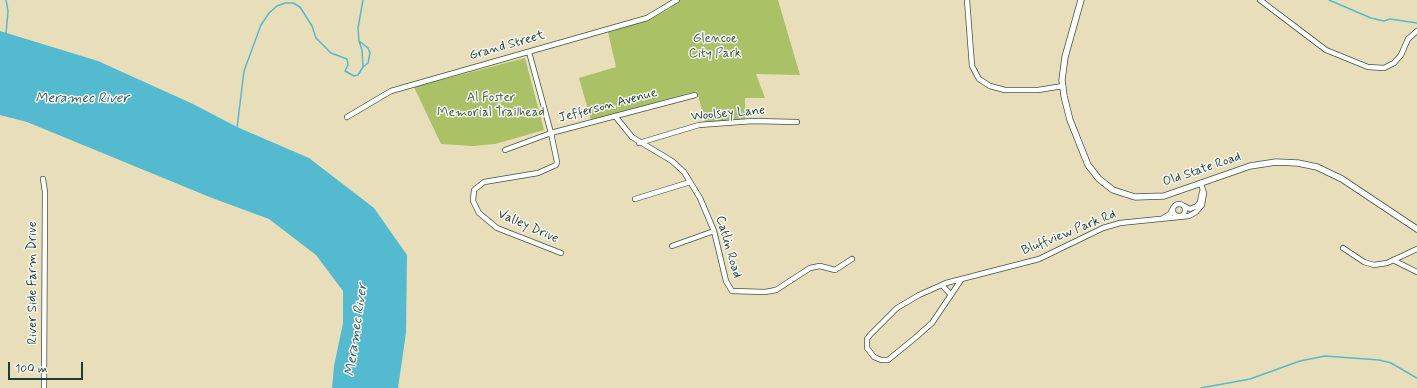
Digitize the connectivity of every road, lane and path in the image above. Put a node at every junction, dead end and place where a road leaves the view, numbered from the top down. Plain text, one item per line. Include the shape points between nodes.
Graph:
1 (967, 0) edge
2 (1081, 0) edge
3 (1260, 0) edge
4 (676, 1) edge
5 (1417, 31) edge
6 (529, 52) junction
7 (1063, 86) junction
8 (695, 95) dead end
9 (615, 116) junction
10 (347, 117) dead end
11 (797, 122) dead end
12 (551, 133) junction
13 (639, 143) junction
14 (505, 150) dead end
15 (43, 179) dead end
16 (690, 182) junction
17 (1202, 187) junction
18 (635, 199) dead end
19 (1184, 206) junction
20 (1173, 208) junction
21 (1163, 218) junction
22 (1417, 229) edge
23 (714, 231) junction
24 (672, 246) dead end
25 (1343, 248) dead end
26 (1417, 249) edge
27 (561, 253) dead end
28 (852, 259) dead end
29 (1393, 260) junction
30 (1417, 272) edge
31 (961, 280) junction
32 (942, 285) junction
33 (951, 295) junction
34 (44, 388) edge

1 - 7 street via 972,66 979,79 990,86 1005,90 1038,90
2 - 7 street, Old State Road via 1065,57
3 - 5 street via 1326,50 1368,68 1384,68 1394,63 1401,55 1408,39
4 - 6 street, Grand Street via 647,18
6 - 10 street, Grand Street via 390,91
6 - 12 street
7 - 17 street, Old State Road via 1070,120 1082,152 1096,175 1113,190 1130,196 1152,197
8 - 9 street, Jefferson Avenue
9 - 12 street, Jefferson Avenue
9 - 13 street, Catlin Road
11 - 13 street, Woolsey Lane via 753,121 699,125
12 - 14 street, Jefferson Avenue
12 - 27 street, Valley Drive via 556,165 538,173 484,182 474,190 473,201 479,213 497,228
13 - 16 street, Catlin Road via 672,161
15 - 34 street, River Side Farm Drive
16 - 18 street
16 - 23 street, Catlin Road
17 - 19 street via 1197,206 1190,209
17 - 21 street, Bluffview Park Rd via 1202,205 1193,214
17 - 22 street, Old State Road via 1236,170 1264,163 1308,164 1342,179
19 - 20 street via 1178,204
19 - 20 street via 1185,212 1179,216 1174,214
20 - 21 street via 1170,214
21 - 31 street, Bluffview Park Rd via 1120,223 1103,228 1039,259
23 - 24 street
23 - 28 street, Catlin Road via 728,288 734,292 776,290 810,268 820,266 835,270
25 - 29 street via 1369,264 1380,265
26 - 29 street
29 - 30 street
31 - 32 street, Bluffview Park Rd
31 - 33 street
32 - 33 street
32 - 33 street, Bluffview Park Rd via 918,295 897,308 870,335 867,348 874,357 888,360 899,352 932,323

